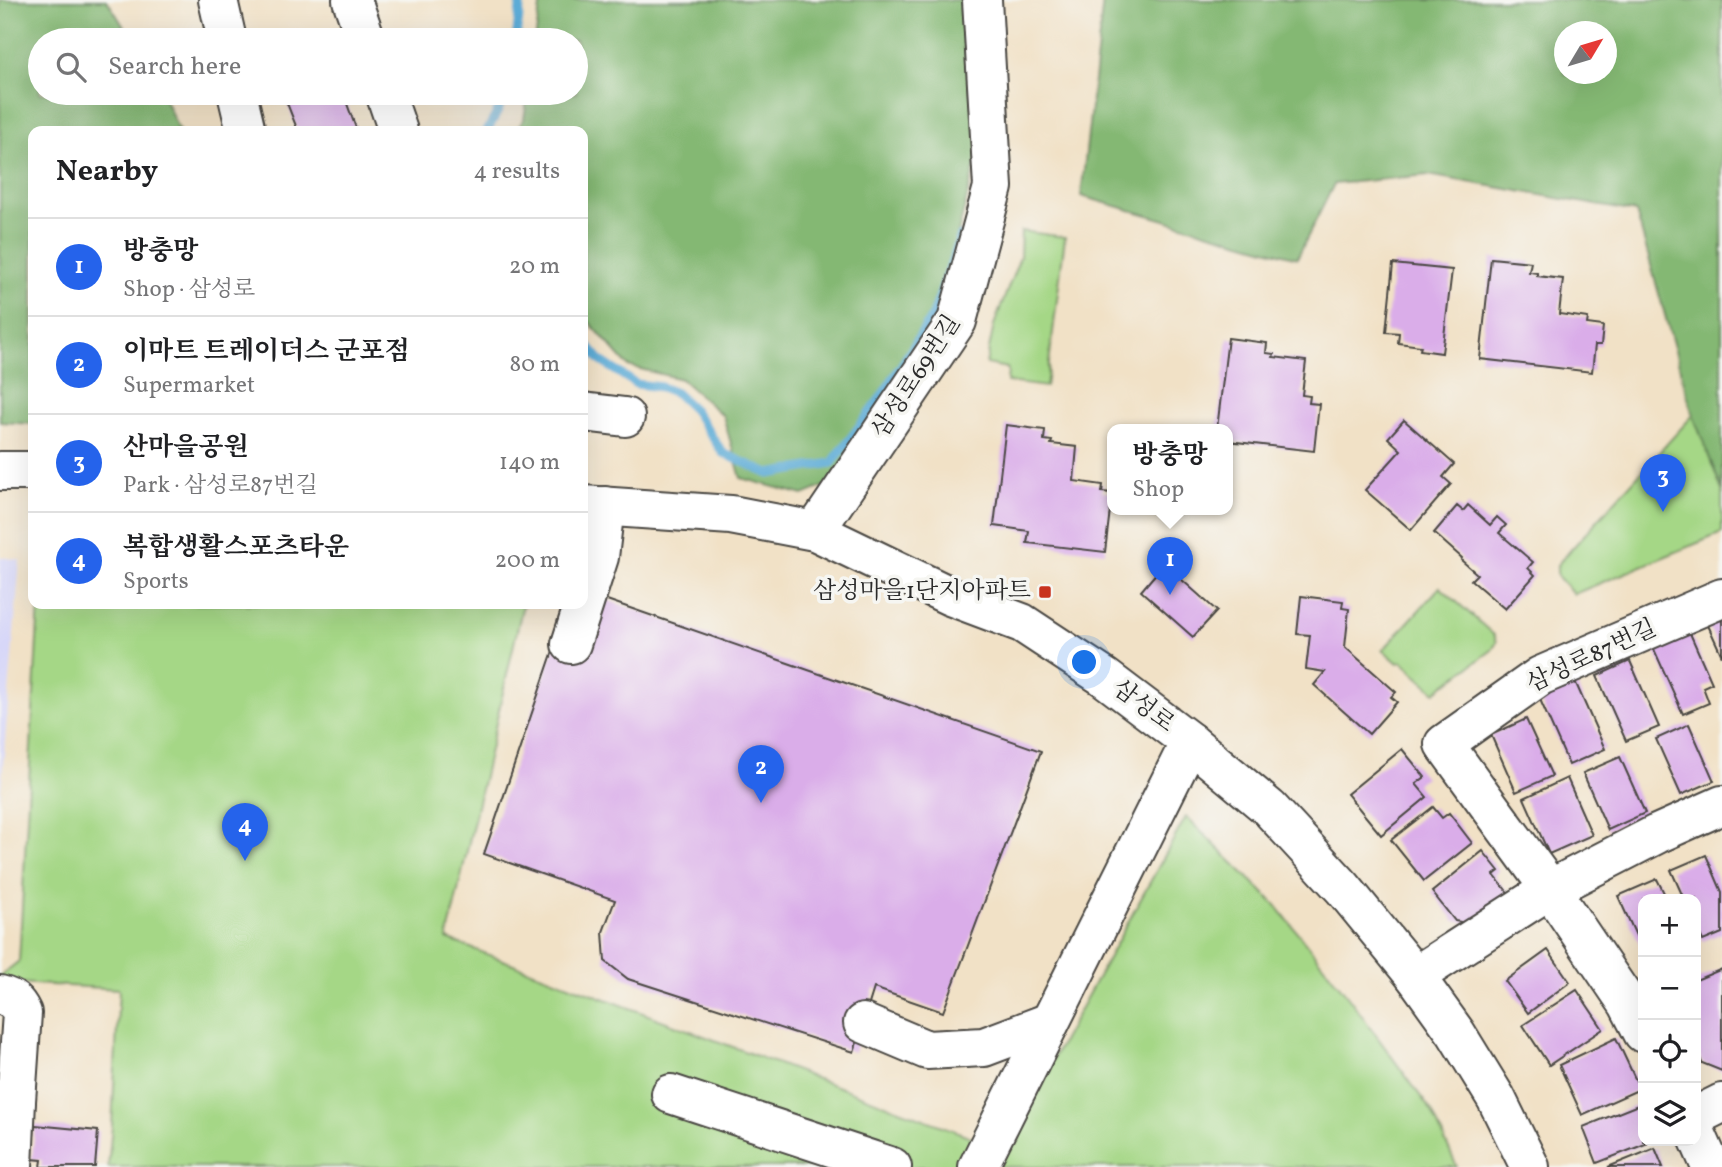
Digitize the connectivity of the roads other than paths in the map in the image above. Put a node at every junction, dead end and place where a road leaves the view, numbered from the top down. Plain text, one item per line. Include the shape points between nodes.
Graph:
1 (218, 0) edge
2 (352, 0) edge
3 (982, 0) edge
4 (224, 28) edge
5 (362, 28) edge
6 (240, 105) edge
7 (389, 105) edge
8 (245, 126) edge
9 (396, 126) edge
10 (588, 413) edge
11 (625, 417) dead end
12 (0, 471) edge
13 (28, 471) edge
14 (594, 505) edge
15 (815, 531) junction
16 (588, 591) edge
17 (1722, 598) edge
18 (582, 609) edge
19 (571, 644) dead end
20 (1190, 742) junction
21 (1722, 805) edge
22 (1549, 889) junction
23 (1415, 976) junction
24 (0, 995) edge
25 (1051, 1022) junction
26 (863, 1023) dead end
27 (1638, 1023) edge
28 (671, 1094) dead end
29 (8, 1100) edge
30 (1722, 1103) edge
31 (1701, 1114) edge
32 (1701, 1144) edge
33 (13, 1167) edge
34 (892, 1167) edge
35 (978, 1167) edge
36 (1530, 1167) edge
37 (1712, 1167) edge

1 - 4 street
2 - 5 street
3 - 15 street, 삼성로69번길 via 993,187 957,321
6 - 8 street
7 - 9 street
10 - 11 street
12 - 13 street
14 - 15 street, 삼성로 via 731,516
14 - 16 street via 599,557
15 - 20 street, 삼성로 via 950,596 1022,623
17 - 22 street, 삼성로87번길 via 1540,676 1444,744
18 - 19 street
20 - 23 street, 삼성로 via 1269,808
20 - 25 street
21 - 22 street
22 - 23 street
22 - 27 street, 삼성로87번길
23 - 36 street, 삼성로 via 1496,1098
24 - 29 street via 18,1003 22,1013
25 - 26 street via 984,1047 926,1050
25 - 35 street
28 - 34 street
29 - 33 street
30 - 31 street
32 - 37 street

